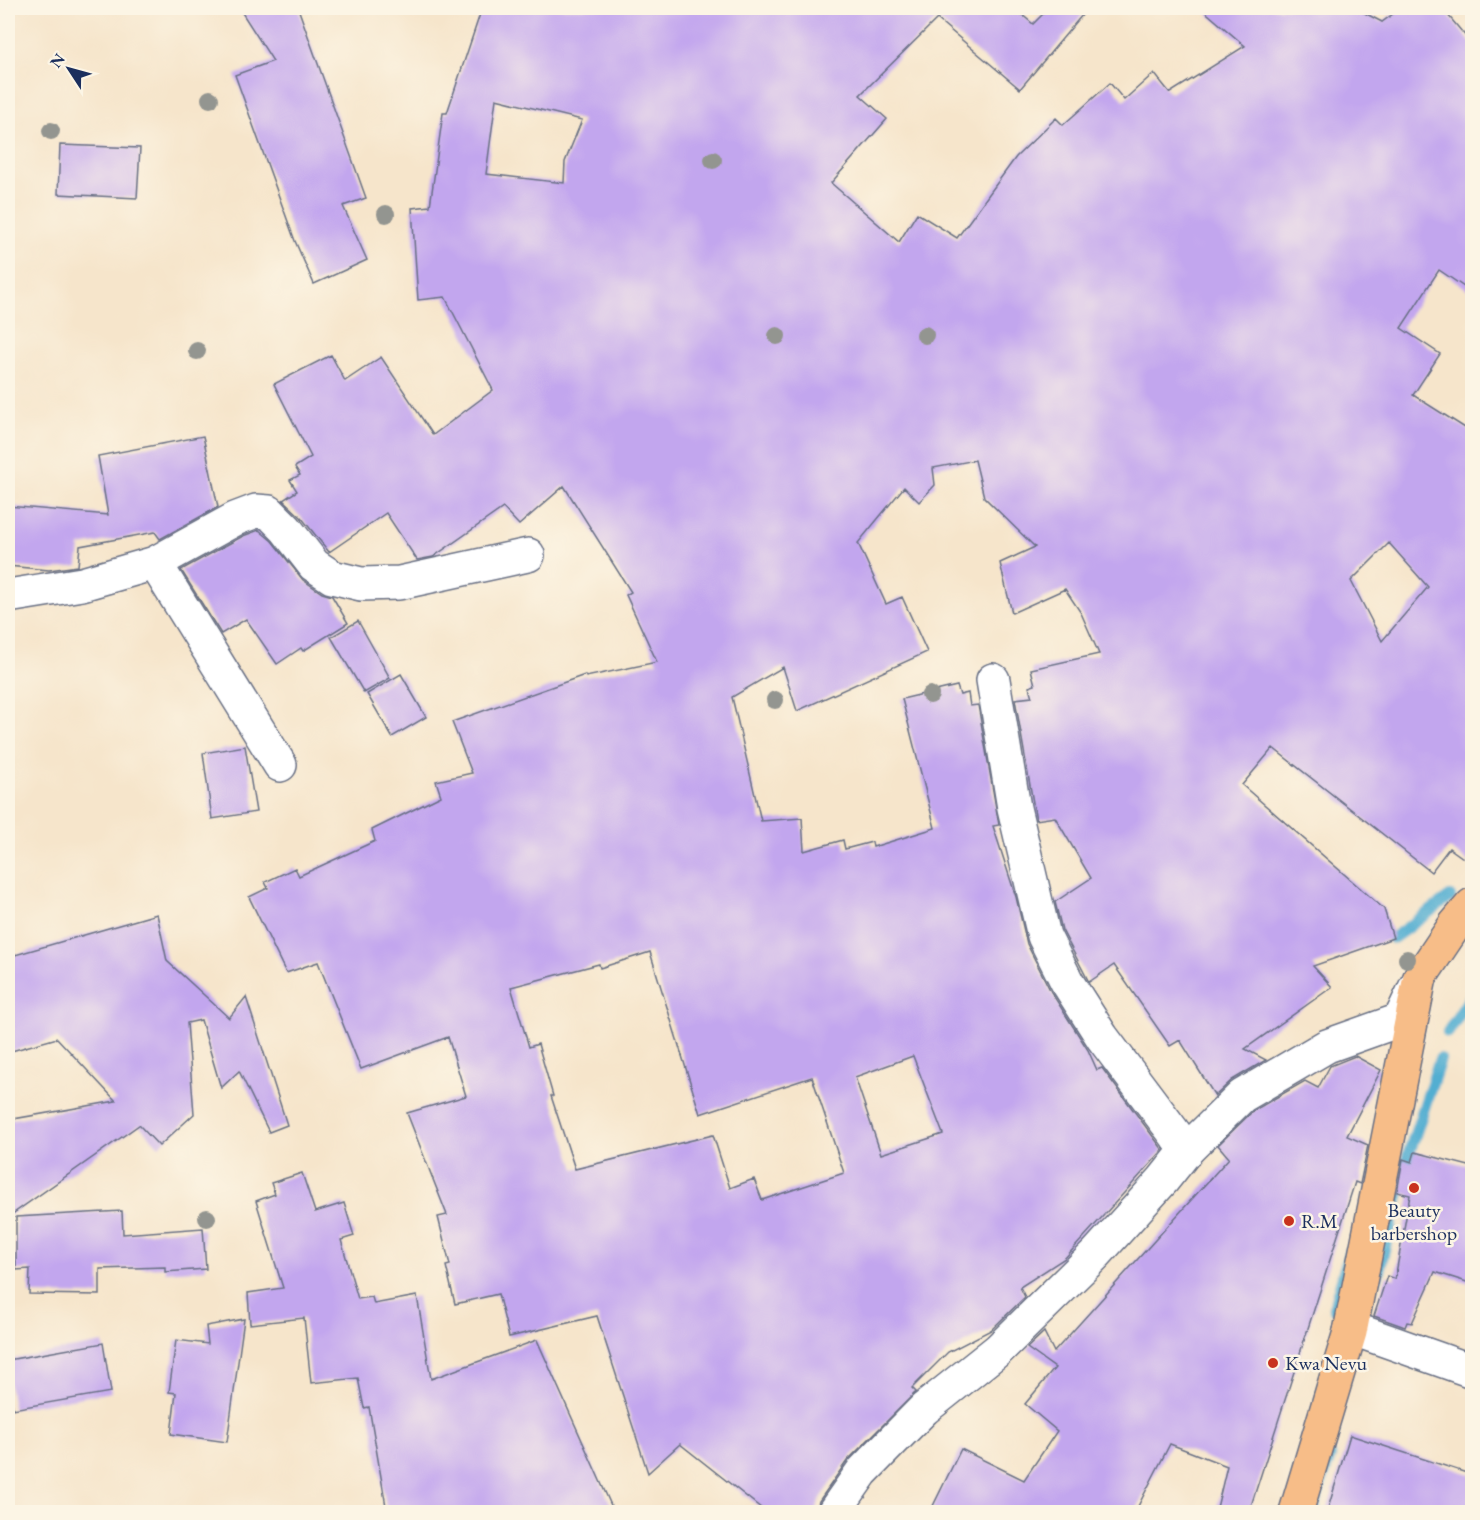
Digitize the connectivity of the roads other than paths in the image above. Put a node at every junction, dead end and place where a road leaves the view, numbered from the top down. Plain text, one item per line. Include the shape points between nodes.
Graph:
1 (528, 555) dead end
2 (155, 563) junction
3 (8, 596) edge
4 (993, 680) dead end
5 (280, 765) dead end
6 (1473, 905) edge
7 (1420, 977) junction
8 (1187, 1150) junction
9 (1350, 1332) junction
10 (1473, 1371) edge
11 (834, 1512) edge
12 (1296, 1512) edge

1 - 2 street via 399,583 361,584 333,578 314,565 269,512 256,511
2 - 3 street via 82,584
2 - 5 street
4 - 8 street via 1014,808 1044,936 1102,1037
6 - 7 main road
7 - 8 street via 1400,1020 1327,1046 1242,1096
7 - 9 main road
8 - 11 street via 1096,1254 998,1350 924,1409 862,1472
9 - 10 street via 1362,1332
9 - 12 main road

